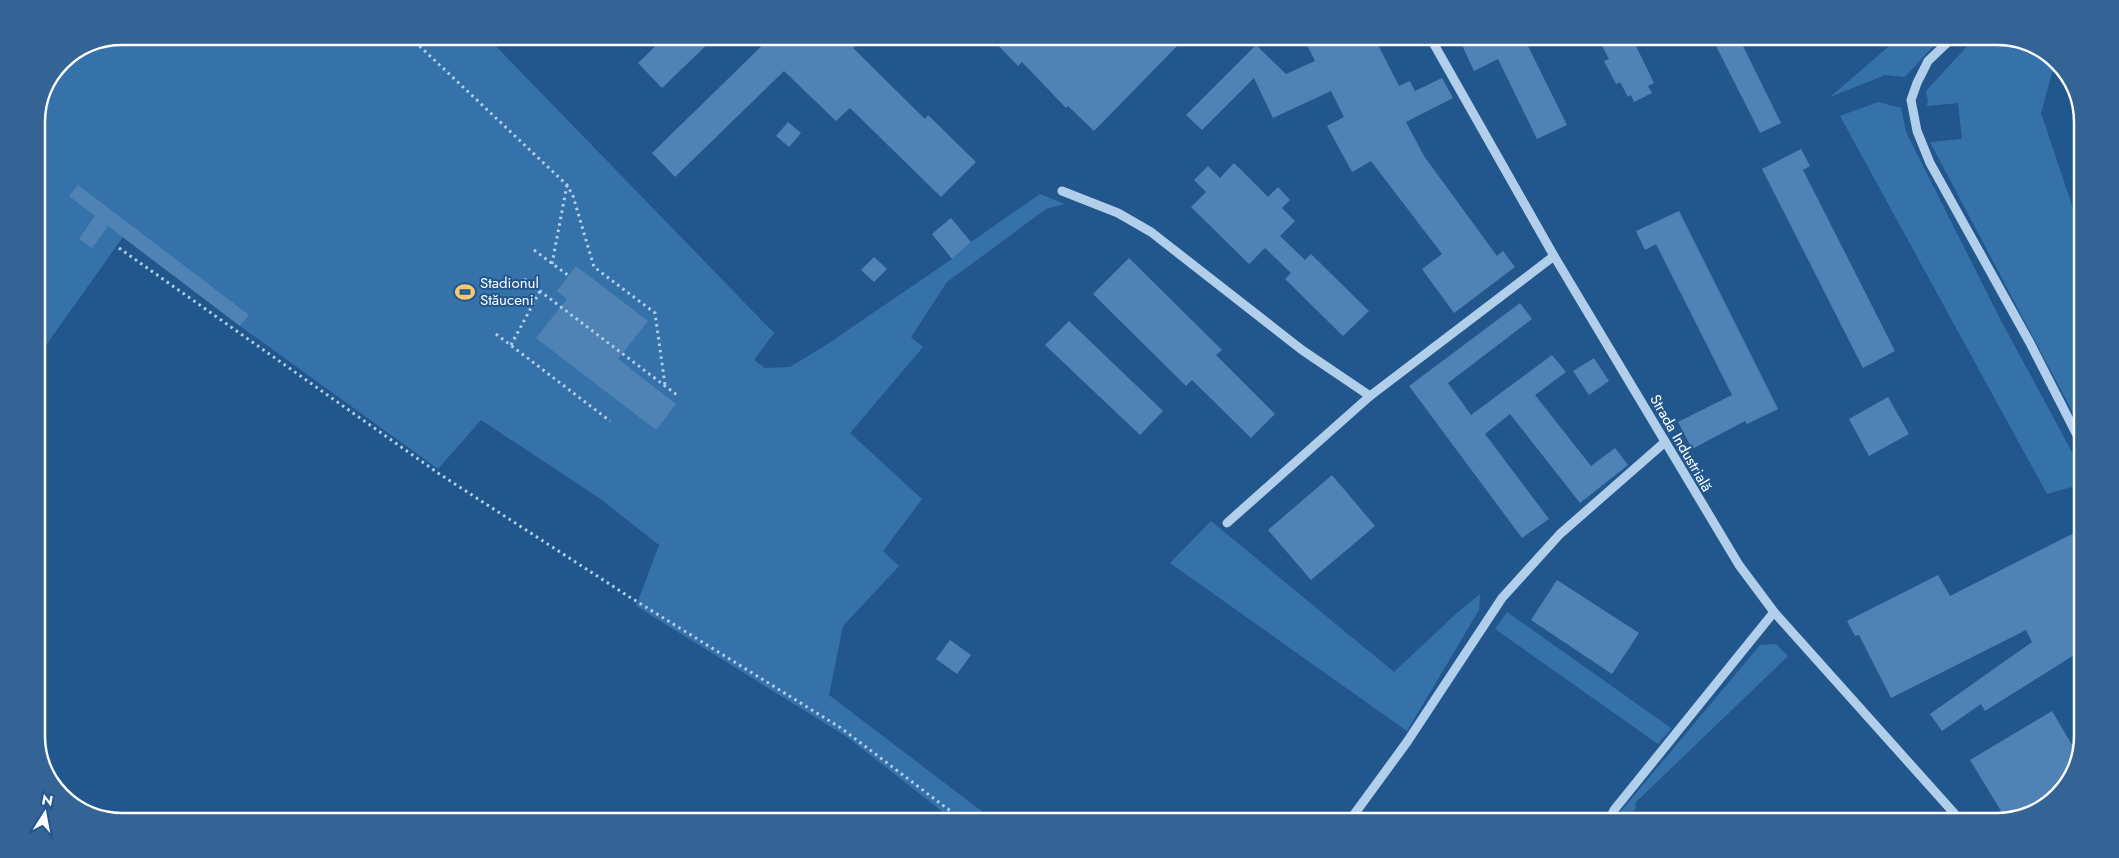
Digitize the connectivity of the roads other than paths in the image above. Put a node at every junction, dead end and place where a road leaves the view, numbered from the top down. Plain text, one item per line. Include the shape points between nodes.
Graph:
1 (1434, 45) edge
2 (1945, 45) edge
3 (1062, 191) dead end
4 (1554, 256) junction
5 (1370, 396) junction
6 (2074, 429) edge
7 (1665, 442) junction
8 (1227, 523) dead end
9 (1774, 612) junction
10 (1355, 813) edge
11 (1613, 813) edge
12 (1954, 813) edge

1 - 4 street, Strada Industrială
2 - 6 street via 1928,61 1917,83 1912,100 1917,132 1930,163
3 - 5 street via 1111,210 1151,232 1302,350
4 - 5 street
4 - 7 street, Strada Industrială
5 - 8 street
7 - 9 street, Strada Industrială via 1739,566
7 - 10 street via 1560,534 1502,598 1407,742
9 - 11 street
9 - 12 street, Strada Industrială

